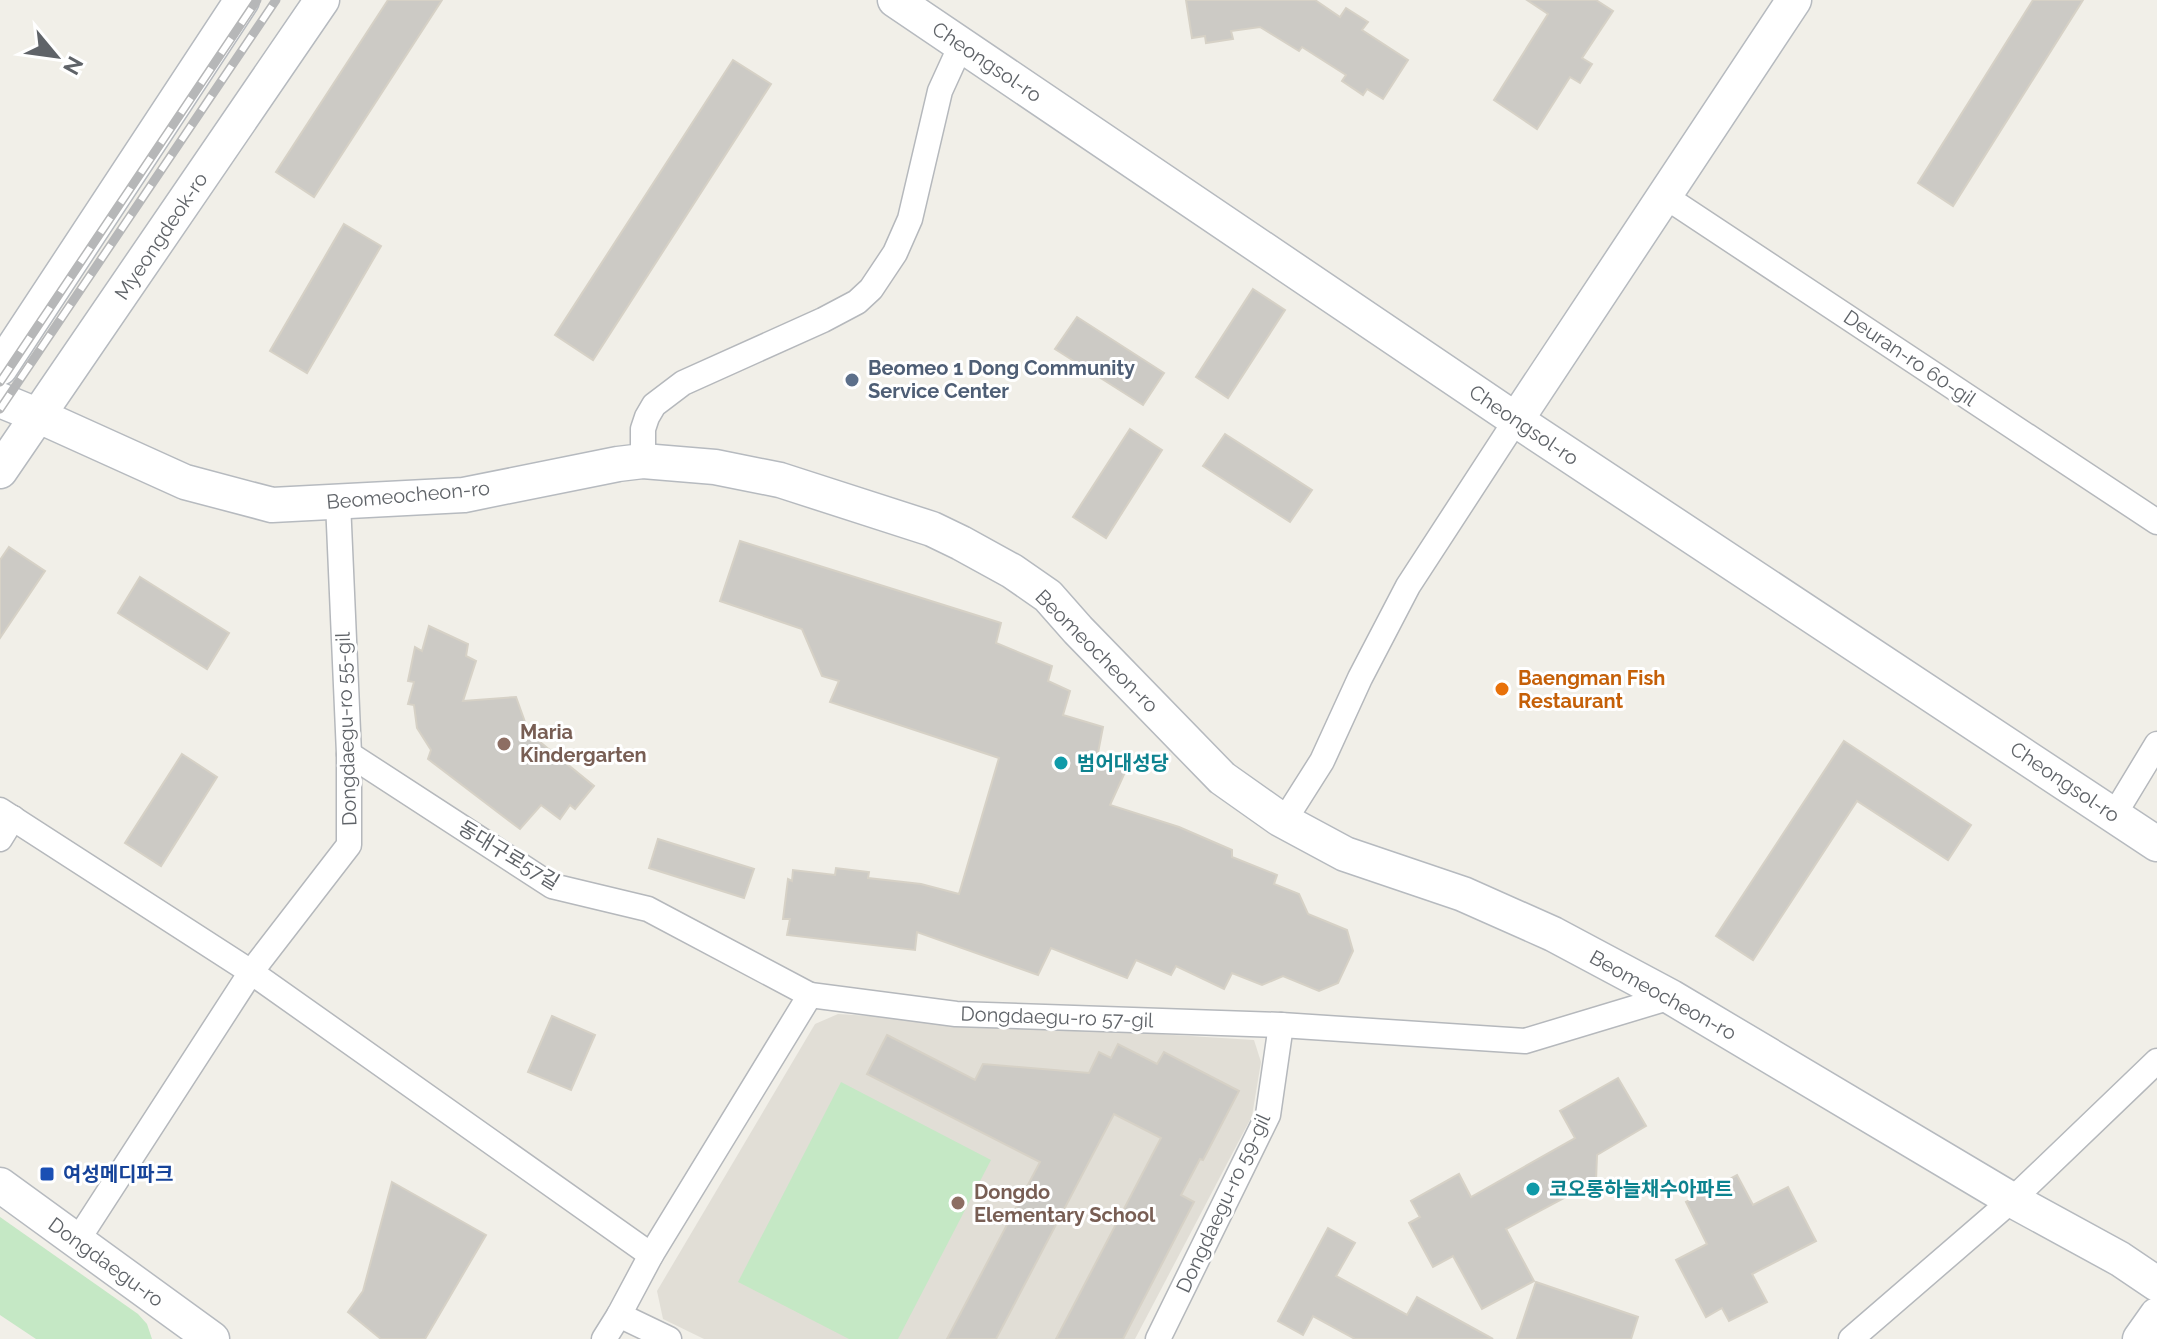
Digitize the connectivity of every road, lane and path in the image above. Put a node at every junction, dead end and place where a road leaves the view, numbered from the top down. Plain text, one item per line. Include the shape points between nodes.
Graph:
1 (242, 0) edge
2 (322, 0) edge
3 (895, 0) edge
4 (1794, 0) edge
5 (961, 45) junction
6 (1663, 195) junction
7 (0, 368) edge
8 (0, 400) edge
9 (39, 416) junction
10 (1516, 420) junction
11 (643, 461) junction
12 (0, 471) edge
13 (338, 502) junction
14 (2157, 522) edge
15 (2157, 744) edge
16 (349, 754) junction
17 (2114, 815) junction
18 (1284, 821) junction
19 (4, 822) edge
20 (2157, 844) edge
21 (251, 972) junction
22 (810, 995) junction
23 (1671, 997) junction
24 (1281, 1025) junction
25 (2157, 1061) edge
26 (0, 1185) edge
27 (2012, 1200) junction
28 (77, 1241) junction
29 (651, 1255) junction
30 (2157, 1284) edge
31 (619, 1315) junction
32 (2157, 1315) edge
33 (1167, 1336) edge
34 (212, 1339) edge
35 (604, 1339) edge
36 (669, 1339) edge
37 (1851, 1339) edge
38 (2140, 1339) edge

1 - 7 main road
2 - 9 main road, Myeongdeok-ro
3 - 5 main road, Cheongsol-ro
4 - 6 main road
5 - 10 main road, Cheongsol-ro
5 - 11 street via 940,91 910,219 871,289 823,320 683,383 647,417
6 - 10 main road
6 - 14 street, Deuran-ro 60-gil
8 - 9 main road, Beomeocheon-ro
9 - 12 main road, Myeongdeok-ro
9 - 13 main road, Beomeocheon-ro via 185,482 272,505
10 - 17 main road, Cheongsol-ro
10 - 18 street via 1408,586 1322,761
11 - 13 main road, Beomeocheon-ro via 464,495
11 - 18 main road, Beomeocheon-ro via 780,480 932,529 1012,571 1048,596 1222,778
13 - 16 street, Dongdaegu-ro 55-gil
15 - 17 street
16 - 21 street, Dongdaegu-ro 55-gil via 349,845
16 - 22 street, 동대구로57길 via 552,886 648,909
17 - 20 main road, Cheongsol-ro
18 - 23 main road, Beomeocheon-ro via 1345,854 1463,894 1542,929
19 - 21 street
21 - 28 street, Dongdaegu-ro 55-gil
21 - 29 street
22 - 24 street, Dongdaegu-ro 57-gil via 956,1014
22 - 29 street
23 - 24 street, Dongdaegu-ro 57-gil via 1525,1041
23 - 27 main road, Beomeocheon-ro
24 - 33 street, Dongdaegu-ro 59-gil via 1268,1115
25 - 27 street
26 - 28 main road, Dongdaegu-ro
27 - 30 main road, Beomeocheon-ro
27 - 37 street
28 - 34 main road, Dongdaegu-ro
29 - 31 street
31 - 35 street
31 - 36 street
32 - 38 main road

